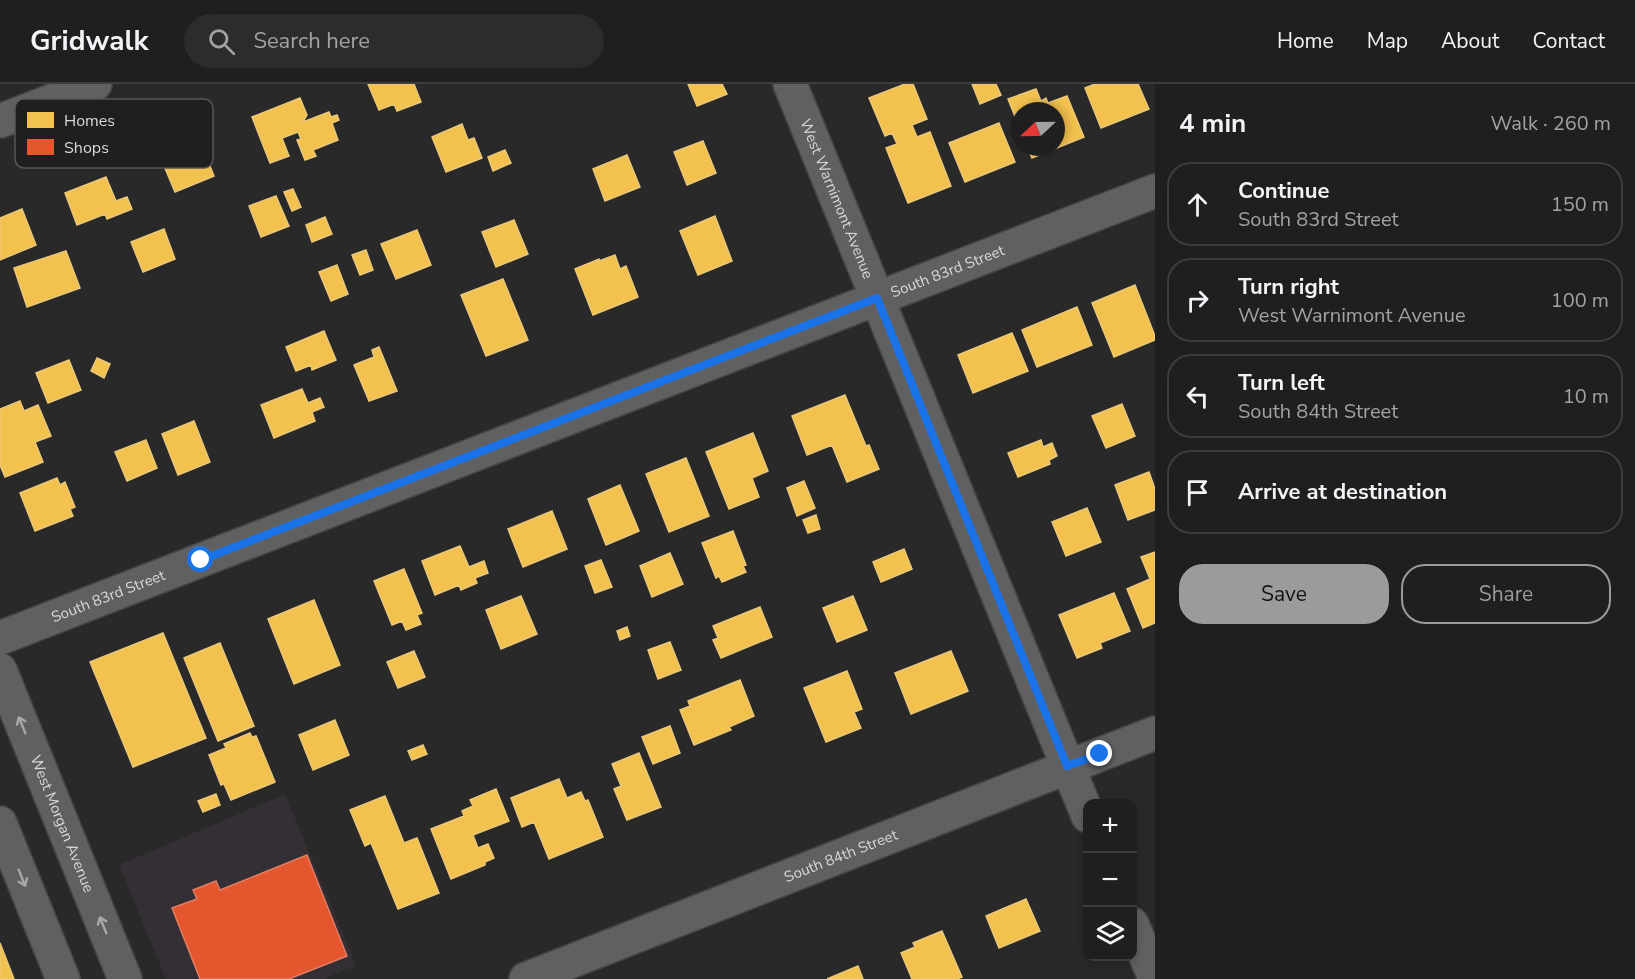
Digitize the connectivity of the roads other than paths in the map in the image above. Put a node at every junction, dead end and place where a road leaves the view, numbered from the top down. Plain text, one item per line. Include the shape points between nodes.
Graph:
1 (95, 84) edge
2 (790, 84) edge
3 (56, 99) edge
4 (15, 115) edge
5 (0, 121) edge
6 (1155, 191) edge
7 (877, 298) junction
8 (0, 638) edge
9 (0, 670) edge
10 (1155, 733) edge
11 (1067, 766) junction
12 (1083, 804) edge
13 (0, 824) edge
14 (1137, 936) edge
15 (1155, 978) edge
16 (63, 979) edge
17 (125, 979) edge
18 (526, 979) edge

1 - 3 street
2 - 7 street, West Warnimont Avenue
4 - 5 street
6 - 7 street, South 83rd Street
7 - 8 street, South 83rd Street
7 - 11 street, West Warnimont Avenue
17 -> 9 street, West Morgan Avenue
10 - 11 street, South 84th Street
11 - 12 street, West Warnimont Avenue
11 - 18 street, South 84th Street
13 -> 16 street
14 - 15 street

